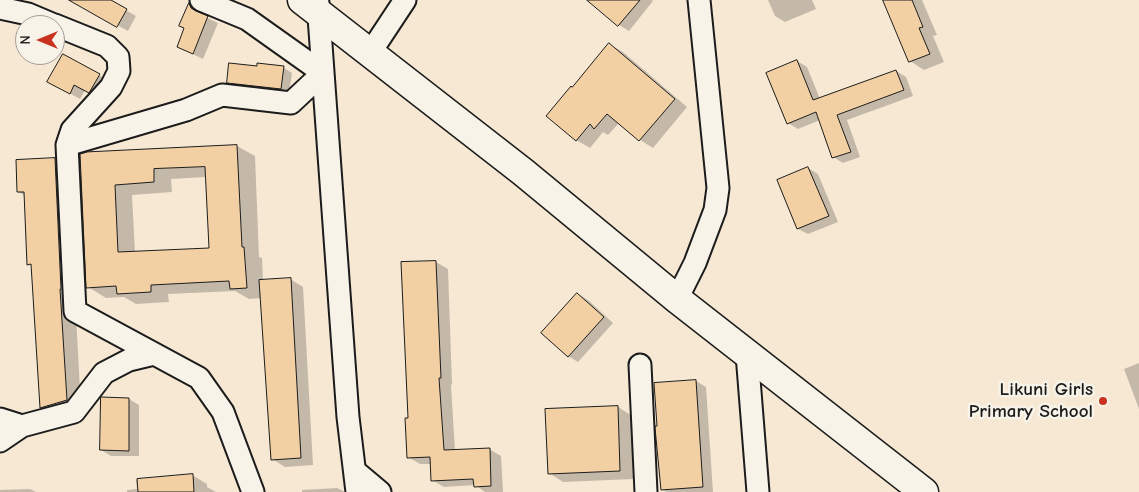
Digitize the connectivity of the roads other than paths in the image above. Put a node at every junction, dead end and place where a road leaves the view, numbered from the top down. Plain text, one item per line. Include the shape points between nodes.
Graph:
1 (201, 0) edge
2 (404, 0) edge
3 (699, 0) edge
4 (313, 5) edge
5 (0, 8) edge
6 (30, 15) edge
7 (65, 29) edge
8 (370, 53) junction
9 (323, 73) junction
10 (67, 145) junction
11 (678, 299) junction
12 (154, 354) junction
13 (747, 354) junction
14 (640, 365) dead end
15 (0, 419) edge
16 (22, 426) junction
17 (0, 441) edge
18 (356, 482) edge
19 (253, 492) edge
20 (380, 492) edge
21 (646, 492) edge
22 (758, 492) edge
23 (924, 492) edge

1 - 9 street via 247,19
2 - 8 street
3 - 11 street via 718,188 712,219
4 - 8 main road
4 - 9 street
5 - 6 street
7 - 10 street via 107,46 118,58 119,72 111,87 72,130
8 - 11 main road via 523,172
9 - 10 street via 291,103 222,95 186,110
9 - 18 street via 348,417
10 - 12 street via 75,311
11 - 13 main road
12 - 16 street via 129,360 104,373 74,412
12 - 19 street via 199,378 223,412
13 - 22 street
13 - 23 main road
14 - 21 street
15 - 16 street
16 - 17 street
18 - 20 street

